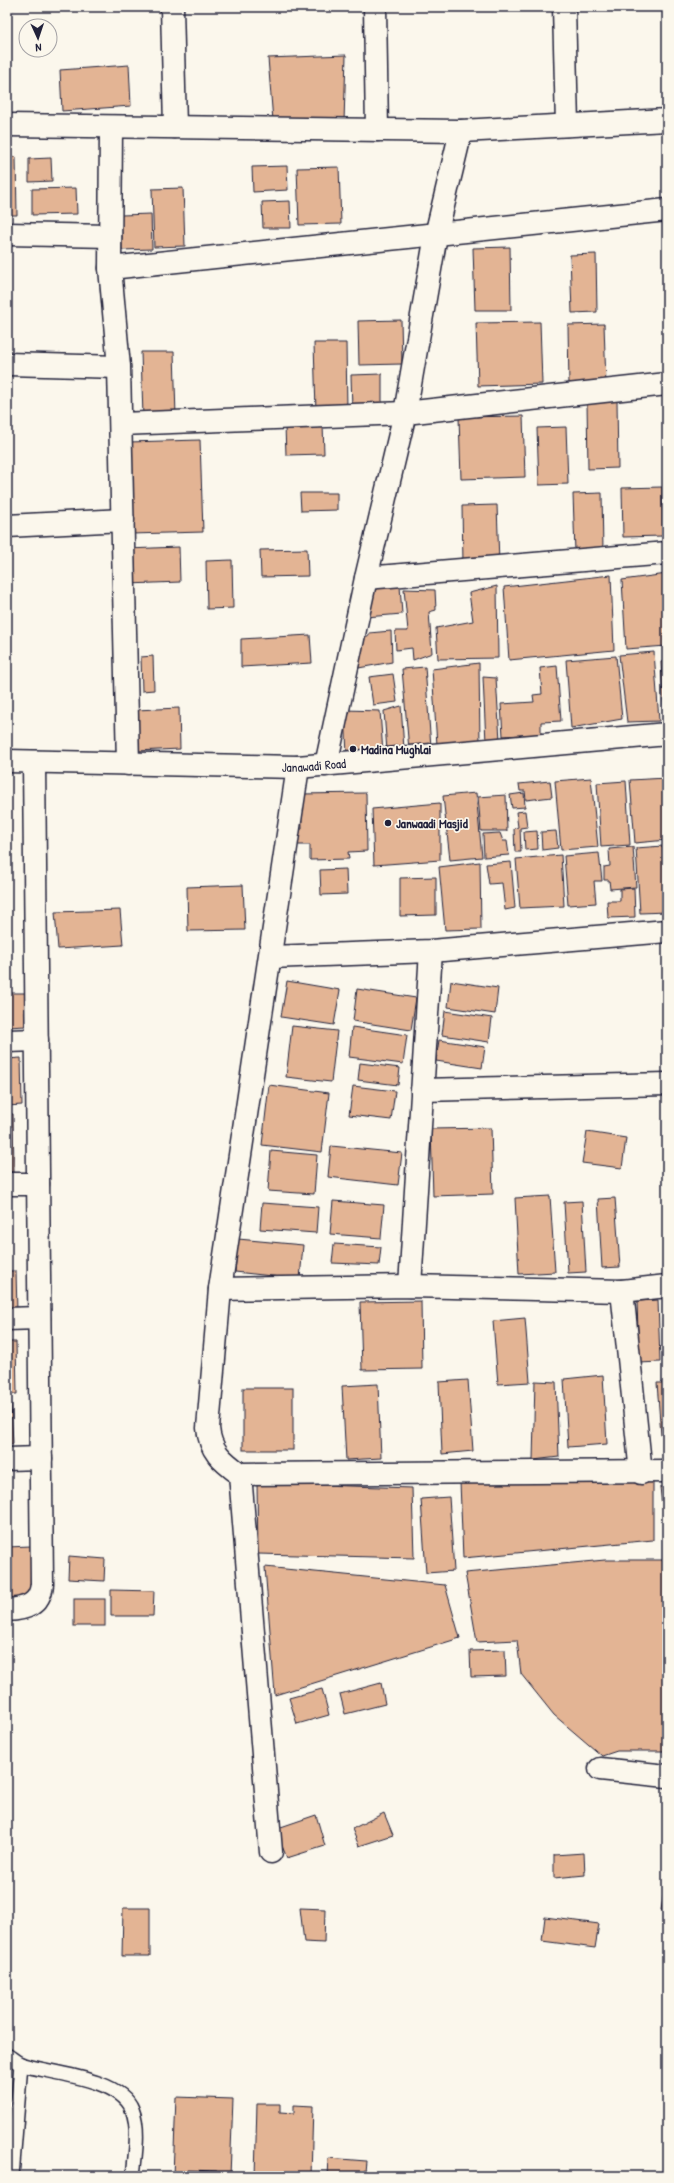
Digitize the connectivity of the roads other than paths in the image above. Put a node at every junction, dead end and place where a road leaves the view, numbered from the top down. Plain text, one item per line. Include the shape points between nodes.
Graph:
1 (172, 7) edge
2 (375, 7) edge
3 (564, 7) edge
4 (667, 120) edge
5 (7, 125) edge
6 (567, 125) junction
7 (111, 127) junction
8 (175, 128) junction
9 (377, 130) junction
10 (461, 131) junction
11 (667, 210) edge
12 (7, 234) edge
13 (436, 234) junction
14 (110, 236) junction
15 (110, 268) junction
16 (7, 364) edge
17 (119, 367) junction
18 (667, 384) edge
19 (405, 413) junction
20 (121, 424) junction
21 (123, 520) junction
22 (7, 526) edge
23 (667, 553) edge
24 (366, 578) junction
25 (667, 734) edge
26 (7, 761) edge
27 (34, 762) junction
28 (128, 764) junction
29 (326, 765) junction
30 (298, 767) junction
31 (667, 931) edge
32 (431, 950) junction
33 (271, 957) junction
34 (36, 1040) junction
35 (7, 1041) edge
36 (667, 1084) edge
37 (422, 1090) junction
38 (7, 1184) edge
39 (38, 1184) junction
40 (410, 1286) junction
41 (667, 1286) edge
42 (220, 1289) junction
43 (622, 1291) junction
44 (39, 1318) junction
45 (7, 1319) edge
46 (41, 1458) junction
47 (7, 1459) edge
48 (667, 1471) edge
49 (641, 1473) junction
50 (240, 1474) junction
51 (7, 1610) edge
52 (600, 1769) dead end
53 (667, 1776) edge
54 (271, 1852) dead end
55 (7, 2055) edge
56 (21, 2064) junction
57 (12, 2176) edge
58 (134, 2176) edge

1 - 8 street
2 - 9 street
3 - 6 street
4 - 6 street
5 - 7 street
6 - 10 street
7 - 8 street
7 - 14 street
8 - 9 street
9 - 10 street
10 - 13 street
11 - 13 street
12 - 14 street
13 - 15 street
13 - 19 street
14 - 15 street
15 - 17 street
16 - 17 street
17 - 20 street
18 - 19 street
19 - 20 street
19 - 24 street
20 - 21 street
21 - 22 street
21 - 28 street
23 - 24 street
24 - 29 street
25 - 29 street, Janawadi Road
26 - 27 street, Janawadi Road
27 - 28 street, Janawadi Road
27 - 34 street
28 - 30 street, Janawadi Road
29 - 30 street, Janawadi Road
30 - 33 street
31 - 32 street
32 - 33 street
32 - 37 street
33 - 42 street
34 - 35 street
34 - 39 street
36 - 37 street
37 - 40 street
38 - 39 street
39 - 44 street
40 - 42 street
40 - 43 street
41 - 43 street
42 - 50 street via 208,1428 216,1454
43 - 49 street
44 - 45 street
44 - 46 street
46 - 47 street
46 - 51 street via 41,1593 37,1601 30,1606
48 - 49 street
49 - 50 street
50 - 54 street
52 - 53 street
55 - 56 lane
56 - 57 lane
56 - 58 lane via 74,2075 118,2093 132,2108 136,2130

